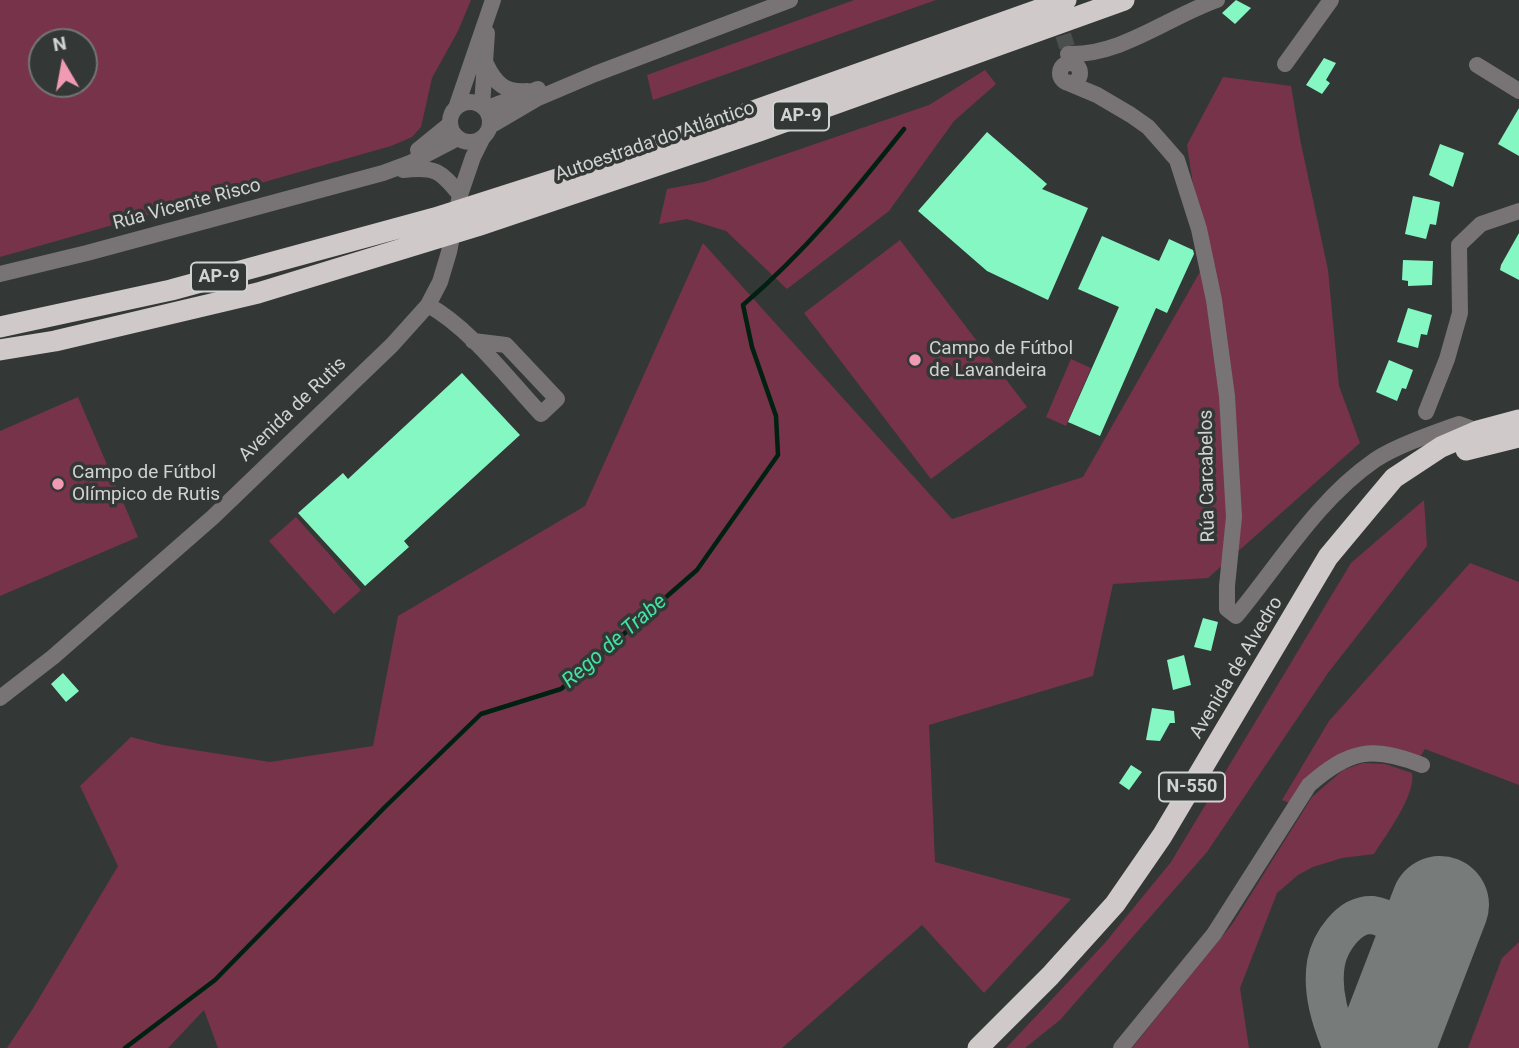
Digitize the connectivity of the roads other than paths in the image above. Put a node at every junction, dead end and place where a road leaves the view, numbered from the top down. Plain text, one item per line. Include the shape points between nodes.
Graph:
1 (493, 0) edge
2 (790, 0) edge
3 (1066, 0) edge
4 (1124, 0) edge
5 (1217, 0) edge
6 (1331, 0) edge
7 (771, 3) edge
8 (488, 17) junction
9 (485, 63) junction
10 (1285, 64) dead end
11 (1477, 65) dead end
12 (595, 74) junction
13 (533, 90) junction
14 (1519, 90) edge
15 (484, 107) junction
16 (456, 108) junction
17 (487, 131) junction
18 (456, 134) junction
19 (383, 173) junction
20 (460, 195) junction
21 (1519, 211) edge
22 (0, 274) edge
23 (428, 305) junction
24 (0, 327) edge
25 (473, 341) junction
26 (0, 350) edge
27 (1426, 412) dead end
28 (1519, 420) edge
29 (1478, 431) junction
30 (1519, 437) edge
31 (1373, 502) junction
32 (0, 698) edge
33 (1422, 765) dead end
34 (978, 1048) edge
35 (1121, 1048) edge

1 - 8 street
2 - 7 street
3 - 24 highway, Autoestrada do Atlántico / AP-9 via 481,204 171,290
4 - 26 highway, Autoestrada do Atlántico / AP-9 via 477,226 258,293
5 - 29 street, Rúa Carcabelos via 1070,64 1097,94 1148,127 1177,160 1199,229 1214,300 1227,407 1234,517 1227,610 1236,616 1317,514 1377,459 1459,424
6 - 10 street
7 - 12 street
8 - 9 street
8 - 16 street
9 - 13 street via 503,87 514,92
9 - 15 street
11 - 14 street
12 - 13 street
12 - 17 street via 536,99
13 - 15 street
15 - 16 street via 468,102
15 - 17 street via 489,117
16 - 18 street
17 - 18 street via 472,142
17 - 20 street, Avenida de Rutis
18 - 19 street, Rúa Vicente Risco via 422,147
18 - 20 street, Avenida de Rutis
19 - 20 street via 430,169 444,175
19 - 22 street, Rúa Vicente Risco
20 - 23 street, Avenida de Rutis via 449,252
21 - 27 street via 1481,224 1459,245 1460,313
23 - 25 street via 448,316
23 - 32 street, Avenida de Rutis via 213,517
25 - 25 street via 541,414 558,399 506,345
28 - 29 highway, Avenida de Alvedro / N-550
29 - 31 highway, Avenida de Alvedro / N-550 via 1441,447 1394,478
30 - 31 highway, Avenida de Alvedro / N-550 via 1462,452 1422,470
31 - 34 highway, Avenida de Alvedro / N-550 via 1328,557 1162,836 1115,904
33 - 35 street via 1387,753 1354,755 1309,785 1214,934

